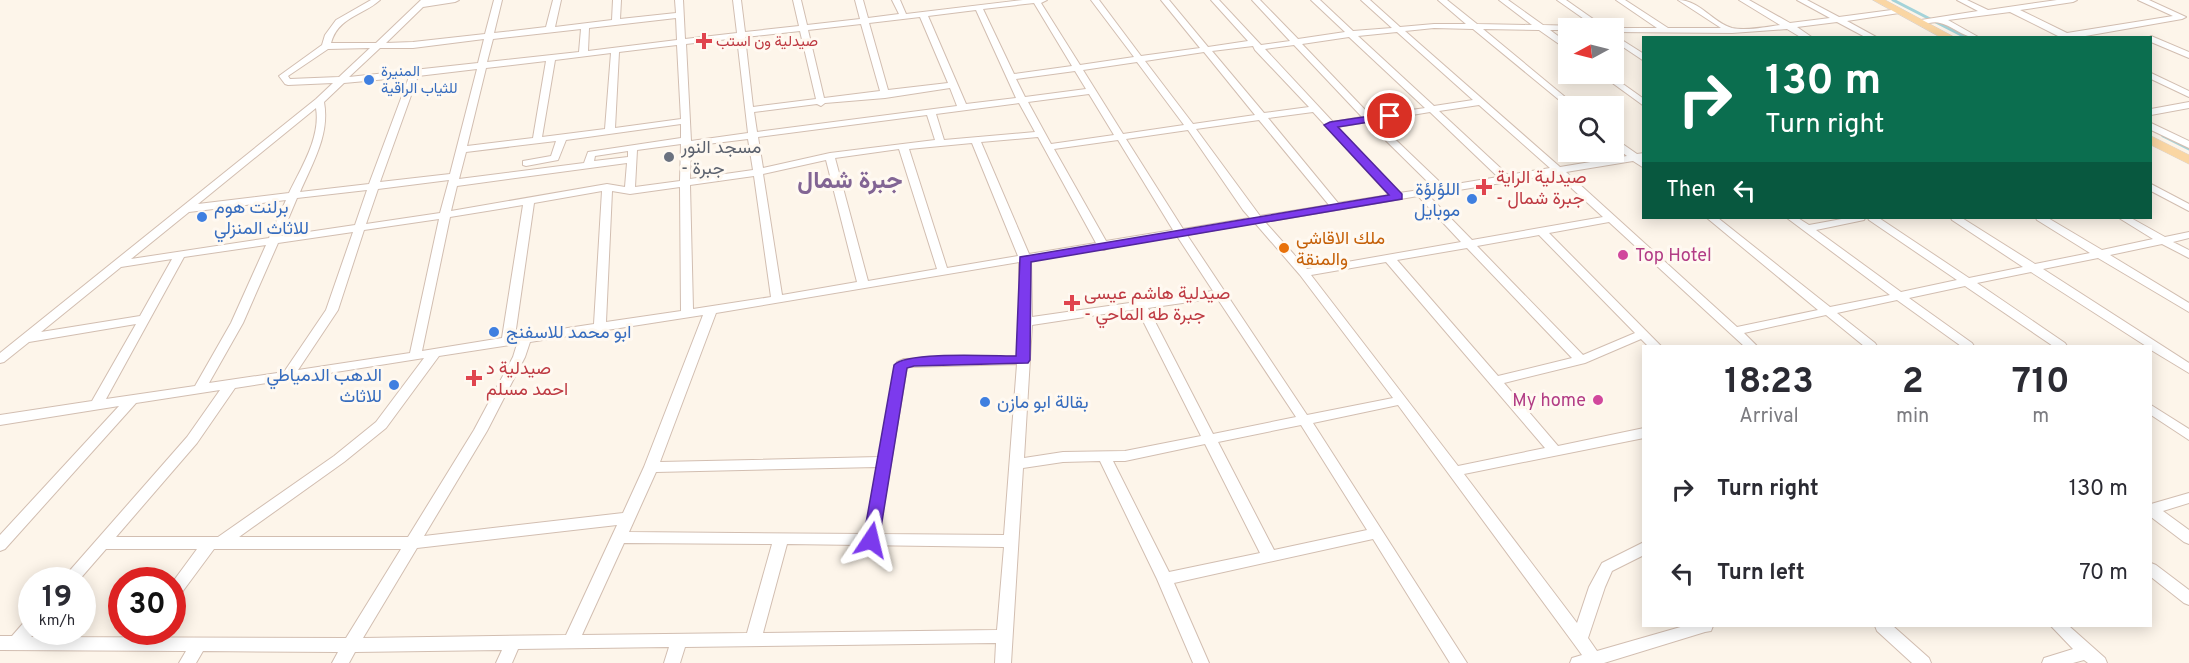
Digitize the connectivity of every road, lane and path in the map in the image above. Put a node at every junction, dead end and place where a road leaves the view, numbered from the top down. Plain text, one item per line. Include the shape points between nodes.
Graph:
1 (375, 0) edge
2 (455, 0) edge
3 (498, 0) edge
4 (557, 0) edge
5 (617, 0) edge
6 (679, 0) edge
7 (737, 0) edge
8 (797, 0) edge
9 (859, 0) edge
10 (896, 0) edge
11 (1043, 0) edge
12 (1095, 0) edge
13 (1165, 0) edge
14 (1215, 0) edge
15 (1256, 0) edge
16 (1315, 0) edge
17 (1365, 0) edge
18 (1442, 0) edge
19 (1503, 0) edge
20 (1561, 0) edge
21 (1620, 0) edge
22 (1682, 0) edge
23 (1743, 0) edge
24 (1801, 0) edge
25 (1878, 0) edge
26 (1961, 0) edge
27 (2018, 0) edge
28 (2073, 0) edge
29 (2142, 0) edge
30 (1036, 1) edge
31 (424, 2) edge
32 (994, 3) edge
33 (2032, 6) junction
34 (978, 7) junction
35 (2010, 9) junction
36 (1899, 11) junction
37 (1986, 12) junction
38 (923, 14) junction
39 (679, 15) junction
40 (904, 17) junction
41 (1587, 18) edge
42 (1939, 19) junction
43 (2185, 19) edge
44 (1842, 20) junction
45 (866, 21) junction
46 (1921, 22) junction
47 (616, 23) junction
48 (585, 26) junction
49 (1474, 26) junction
50 (2122, 26) junction
51 (1540, 27) junction
52 (1791, 27) junction
53 (804, 28) junction
54 (1558, 28) edge
55 (1397, 29) junction
56 (550, 30) junction
57 (1624, 30) edge
58 (1666, 30) junction
59 (1733, 31) junction
60 (1351, 34) junction
61 (741, 36) junction
62 (1674, 36) edge
63 (1740, 36) edge
64 (1806, 36) edge
65 (1870, 36) edge
66 (1947, 36) edge
67 (1972, 36) edge
68 (2066, 36) edge
69 (2073, 36) edge
70 (2145, 36) edge
71 (488, 37) junction
72 (2152, 39) edge
73 (1558, 40) edge
74 (681, 43) junction
75 (1296, 43) junction
76 (1624, 44) edge
77 (381, 45) junction
78 (326, 46) junction
79 (1256, 46) junction
80 (1205, 50) junction
81 (615, 51) junction
82 (583, 55) junction
83 (2189, 55) edge
84 (1642, 57) edge
85 (551, 59) junction
86 (1140, 59) junction
87 (483, 66) junction
88 (1076, 68) junction
89 (414, 74) junction
90 (2152, 76) edge
91 (1011, 77) junction
92 (343, 80) junction
93 (1618, 84) edge
94 (954, 85) junction
95 (1090, 91) junction
96 (885, 94) junction
97 (2189, 94) edge
98 (1560, 96) edge
99 (319, 100) junction
100 (842, 100) junction
101 (1022, 100) junction
102 (1479, 102) junction
103 (1642, 102) edge
104 (821, 103) junction
105 (2189, 105) edge
106 (963, 108) junction
107 (1314, 109) junction
108 (749, 110) junction
109 (1431, 110) junction
110 (931, 112) junction
111 (2152, 112) edge
112 (1261, 117) junction
113 (1369, 119) junction
114 (686, 121) junction
115 (847, 123) junction
116 (1330, 125) junction
117 (2152, 127) edge
118 (1191, 128) junction
119 (610, 132) junction
120 (1042, 134) junction
121 (753, 135) junction
122 (562, 137) junction
123 (1120, 137) junction
124 (537, 140) junction
125 (2152, 140) edge
126 (976, 141) junction
127 (686, 142) junction
128 (941, 144) junction
129 (903, 146) junction
130 (1049, 147) junction
131 (1624, 147) edge
132 (462, 149) junction
133 (633, 154) junction
134 (2188, 154) edge
135 (830, 156) junction
136 (1639, 157) edge
137 (526, 163) dead end
138 (1558, 170) junction
139 (759, 172) junction
140 (1506, 179) junction
141 (455, 180) junction
142 (685, 182) junction
143 (373, 187) junction
144 (607, 187) junction
145 (1441, 189) junction
146 (2152, 189) edge
147 (630, 191) junction
148 (1420, 193) junction
149 (293, 196) junction
150 (1397, 197) junction
151 (529, 199) junction
152 (1336, 207) junction
153 (2189, 208) edge
154 (185, 209) junction
155 (445, 215) junction
156 (1611, 219) junction
157 (1713, 219) edge
158 (1793, 219) edge
159 (1855, 219) edge
160 (1874, 219) edge
161 (1958, 219) edge
162 (2043, 219) edge
163 (2126, 219) edge
164 (1260, 220) junction
165 (361, 228) junction
166 (1807, 229) junction
167 (1541, 231) junction
168 (1180, 233) junction
169 (2189, 235) edge
170 (274, 240) junction
171 (2164, 241) junction
172 (1468, 244) junction
173 (1104, 247) junction
174 (180, 255) junction
175 (2103, 255) junction
176 (2189, 255) edge
177 (1025, 259) junction
178 (1390, 259) junction
179 (117, 264) junction
180 (2033, 267) junction
181 (943, 272) junction
182 (1304, 273) junction
183 (1966, 281) junction
184 (863, 285) junction
185 (1219, 294) junction
186 (1898, 296) junction
187 (777, 299) junction
188 (1141, 306) junction
189 (2189, 308) edge
190 (711, 310) junction
191 (1826, 312) junction
192 (687, 313) junction
193 (145, 319) junction
194 (1026, 321) junction
195 (600, 328) junction
196 (1734, 331) junction
197 (1642, 334) junction
198 (25, 338) junction
199 (524, 339) junction
200 (508, 342) junction
201 (1654, 345) edge
202 (1750, 345) edge
203 (1870, 345) edge
204 (1967, 345) edge
205 (2060, 345) edge
206 (434, 354) junction
207 (415, 357) junction
208 (0, 359) edge
209 (1023, 360) junction
210 (1581, 360) junction
211 (2189, 369) edge
212 (287, 376) junction
213 (1494, 381) junction
214 (232, 383) junction
215 (200, 388) junction
216 (132, 400) junction
217 (1402, 400) junction
218 (96, 406) junction
219 (2152, 410) edge
220 (0, 420) edge
221 (1305, 421) junction
222 (1642, 433) edge
223 (2189, 435) edge
224 (1208, 440) junction
225 (1555, 451) junction
226 (1104, 456) junction
227 (885, 462) junction
228 (1015, 464) junction
229 (651, 467) junction
230 (1456, 471) junction
231 (2189, 498) edge
232 (2152, 509) edge
233 (2152, 510) edge
234 (629, 518) junction
235 (1377, 533) junction
236 (621, 537) junction
237 (2189, 538) edge
238 (782, 540) junction
239 (871, 540) junction
240 (1010, 541) junction
241 (102, 543) junction
242 (215, 543) junction
243 (414, 543) junction
244 (0, 545) edge
245 (1642, 549) edge
246 (1269, 555) junction
247 (81, 567) edge
248 (2152, 570) edge
249 (186, 578) edge
250 (1165, 579) junction
251 (2189, 599) edge
252 (1702, 627) edge
253 (1884, 627) edge
254 (2059, 627) edge
255 (1005, 636) junction
256 (108, 639) edge
257 (680, 639) junction
258 (753, 639) junction
259 (1580, 639) junction
260 (572, 640) junction
261 (513, 642) junction
262 (8, 643) edge
263 (186, 643) edge
264 (199, 645) junction
265 (350, 645) junction
266 (2093, 658) edge
267 (1589, 662) edge
268 (187, 663) edge
269 (340, 663) edge
270 (504, 663) edge
271 (672, 663) edge
272 (1003, 663) edge
273 (1201, 663) edge
274 (1459, 663) edge
275 (1923, 663) edge
276 (2050, 663) edge

1 - 78 street via 336,23
2 - 31 street
3 - 71 street
4 - 56 street
5 - 47 street
6 - 39 street
7 - 61 street
8 - 53 street
9 - 45 street
10 - 40 street
11 - 30 street
12 - 86 street
13 - 80 street
14 - 79 street
15 - 75 street
16 - 60 street
17 - 55 street
18 - 49 street
19 - 51 street
20 - 41 street
21 - 58 street
22 - 59 street
23 - 52 street
24 - 44 street
25 - 36 main road
26 - 37 street
27 - 33 street
28 - 33 street
29 - 43 street
30 - 32 street
30 - 88 street
31 - 77 street
32 - 34 street
33 - 35 street
34 - 38 street
34 - 91 street
35 - 37 street
35 - 68 street
36 - 44 street
36 - 46 main road
37 - 42 street
38 - 40 street
38 - 94 street
39 - 47 street
39 - 74 street
40 - 45 street
42 - 46 street
42 - 67 street
43 - 50 street
44 - 52 street
44 - 65 street
45 - 53 street
45 - 96 street
46 - 66 main road
47 - 48 street
48 - 56 street
48 - 82 street
49 - 51 street
49 - 55 street
49 - 98 street
50 - 69 street
50 - 70 street
51 - 54 street
51 - 73 street
52 - 59 street
52 - 64 street
53 - 61 street
53 - 104 street
55 - 60 street
55 - 102 street
56 - 71 street
57 - 58 street
58 - 59 street
58 - 62 street
59 - 63 street
60 - 75 street
60 - 109 street
61 - 74 street
61 - 108 street
71 - 77 street
71 - 87 street
72 - 83 street
74 - 81 street
74 - 114 street
75 - 79 street
75 - 113 street
76 - 84 street
77 - 78 street
77 - 92 street
78 - 92 street via 283,76 284,80
79 - 80 street
79 - 107 street
80 - 86 street
80 - 112 street
81 - 82 street
81 - 119 street
82 - 85 street
85 - 87 street
85 - 124 street
86 - 88 street
86 - 118 street
87 - 89 street
87 - 132 street
88 - 91 street
88 - 95 street
89 - 92 street
89 - 143 street
90 - 97 street
91 - 101 street
92 - 99 street
93 - 103 street
94 - 96 street
94 - 106 street
95 - 101 street
95 - 123 street
96 - 100 street
99 - 149 street via 322,118 316,142
99 - 154 street
100 - 104 street
100 - 115 street
101 - 106 street
101 - 120 street
102 - 109 street
102 - 138 street
104 - 108 street
105 - 111 street
106 - 110 street
107 - 112 street
107 - 116 street
108 - 121 street
109 - 113 street
109 - 140 street
110 - 115 street
110 - 128 street
112 - 118 street
112 - 152 street
113 - 116 street
113 - 145 street
114 - 119 street
114 - 127 street
115 - 121 street
116 - 150 street
117 - 134 street
118 - 123 street
118 - 164 street via 1247,208
119 - 122 street
120 - 126 street
120 - 130 street
121 - 127 street
121 - 139 street
122 - 124 street
122 - 137 street via 555,158
123 - 130 street
123 - 168 street
124 - 132 street
125 - 134 main road
126 - 128 street
126 - 177 street
127 - 133 street
127 - 142 street
128 - 129 street
129 - 135 street
129 - 181 street
130 - 173 street
131 - 136 street
132 - 141 street
133 - 141 street via 589,164
133 - 147 street
135 - 139 street
135 - 184 street
136 - 138 street
138 - 140 street
138 - 156 street
139 - 142 street
139 - 187 street
140 - 145 street
141 - 143 street
141 - 155 street
142 - 147 street
142 - 192 street
143 - 149 street
143 - 165 street
144 - 147 street
144 - 151 street
144 - 195 street
145 - 148 street
146 - 153 street
148 - 150 street
148 - 172 street
149 - 154 street
149 - 170 street
150 - 152 street
151 - 155 street
151 - 200 street
152 - 164 street
154 - 179 street
155 - 165 street
155 - 207 street
156 - 167 street
156 - 196 street
157 - 191 street
158 - 166 street
159 - 166 street
160 - 183 street
161 - 180 street
162 - 175 street
163 - 171 street
164 - 168 street
164 - 182 street
165 - 170 street
165 - 212 street via 332,310
166 - 186 street
167 - 172 street
167 - 197 street
168 - 173 street
168 - 185 street
169 - 171 street
170 - 174 street
170 - 215 street via 237,323
171 - 175 street
171 - 176 street
172 - 178 street
172 - 210 street
173 - 177 street
174 - 179 street
174 - 193 street
175 - 180 street
175 - 189 street
177 - 181 street
177 - 194 street
178 - 182 street
178 - 213 street
179 - 198 street
180 - 183 street
180 - 211 street
181 - 184 street
182 - 217 street
183 - 186 street
183 - 205 street
184 - 187 street
185 - 188 street
185 - 221 street
186 - 191 street
186 - 204 street
187 - 190 street
188 - 194 street
188 - 224 street
190 - 192 street
190 - 229 street
191 - 196 street
191 - 203 street
192 - 195 street
193 - 198 street
193 - 218 street
194 - 209 street
195 - 199 street
196 - 202 street
197 - 201 street
197 - 210 street
198 - 208 street
199 - 200 street
199 - 243 street via 519,357 480,431
200 - 206 street
206 - 207 street
206 - 242 street via 381,425 339,459
207 - 212 street
209 - 227 street via 903,363
209 - 228 street
210 - 213 street
212 - 214 street
213 - 225 street
214 - 215 street
214 - 241 street via 192,440
215 - 216 street
216 - 218 street
216 - 244 street
217 - 221 street
217 - 230 street
218 - 220 street
219 - 223 street
221 - 224 street
221 - 235 street
222 - 225 street
224 - 226 street via 1125,456
224 - 246 street
225 - 230 street
226 - 228 street
226 - 250 street
227 - 229 street
227 - 239 street
228 - 240 street
229 - 234 street
230 - 259 street
231 - 232 street
233 - 237 street
234 - 236 street
234 - 243 street
235 - 246 street
235 - 274 street
236 - 238 street
236 - 260 street
238 - 239 street
238 - 258 street
239 - 240 street
240 - 255 street
241 - 242 street
241 - 247 street
242 - 243 street
242 - 249 street
243 - 265 street
245 - 259 street via 1607,567
246 - 250 street
248 - 251 street
250 - 273 street
252 - 267 street
253 - 275 street
254 - 266 street
255 - 258 street
255 - 272 street
256 - 262 street
257 - 258 street
257 - 260 street
257 - 271 street
259 - 267 street
260 - 261 street
261 - 265 street
261 - 270 street
263 - 264 street
264 - 265 street
264 - 268 street
265 - 269 street
266 - 276 street

